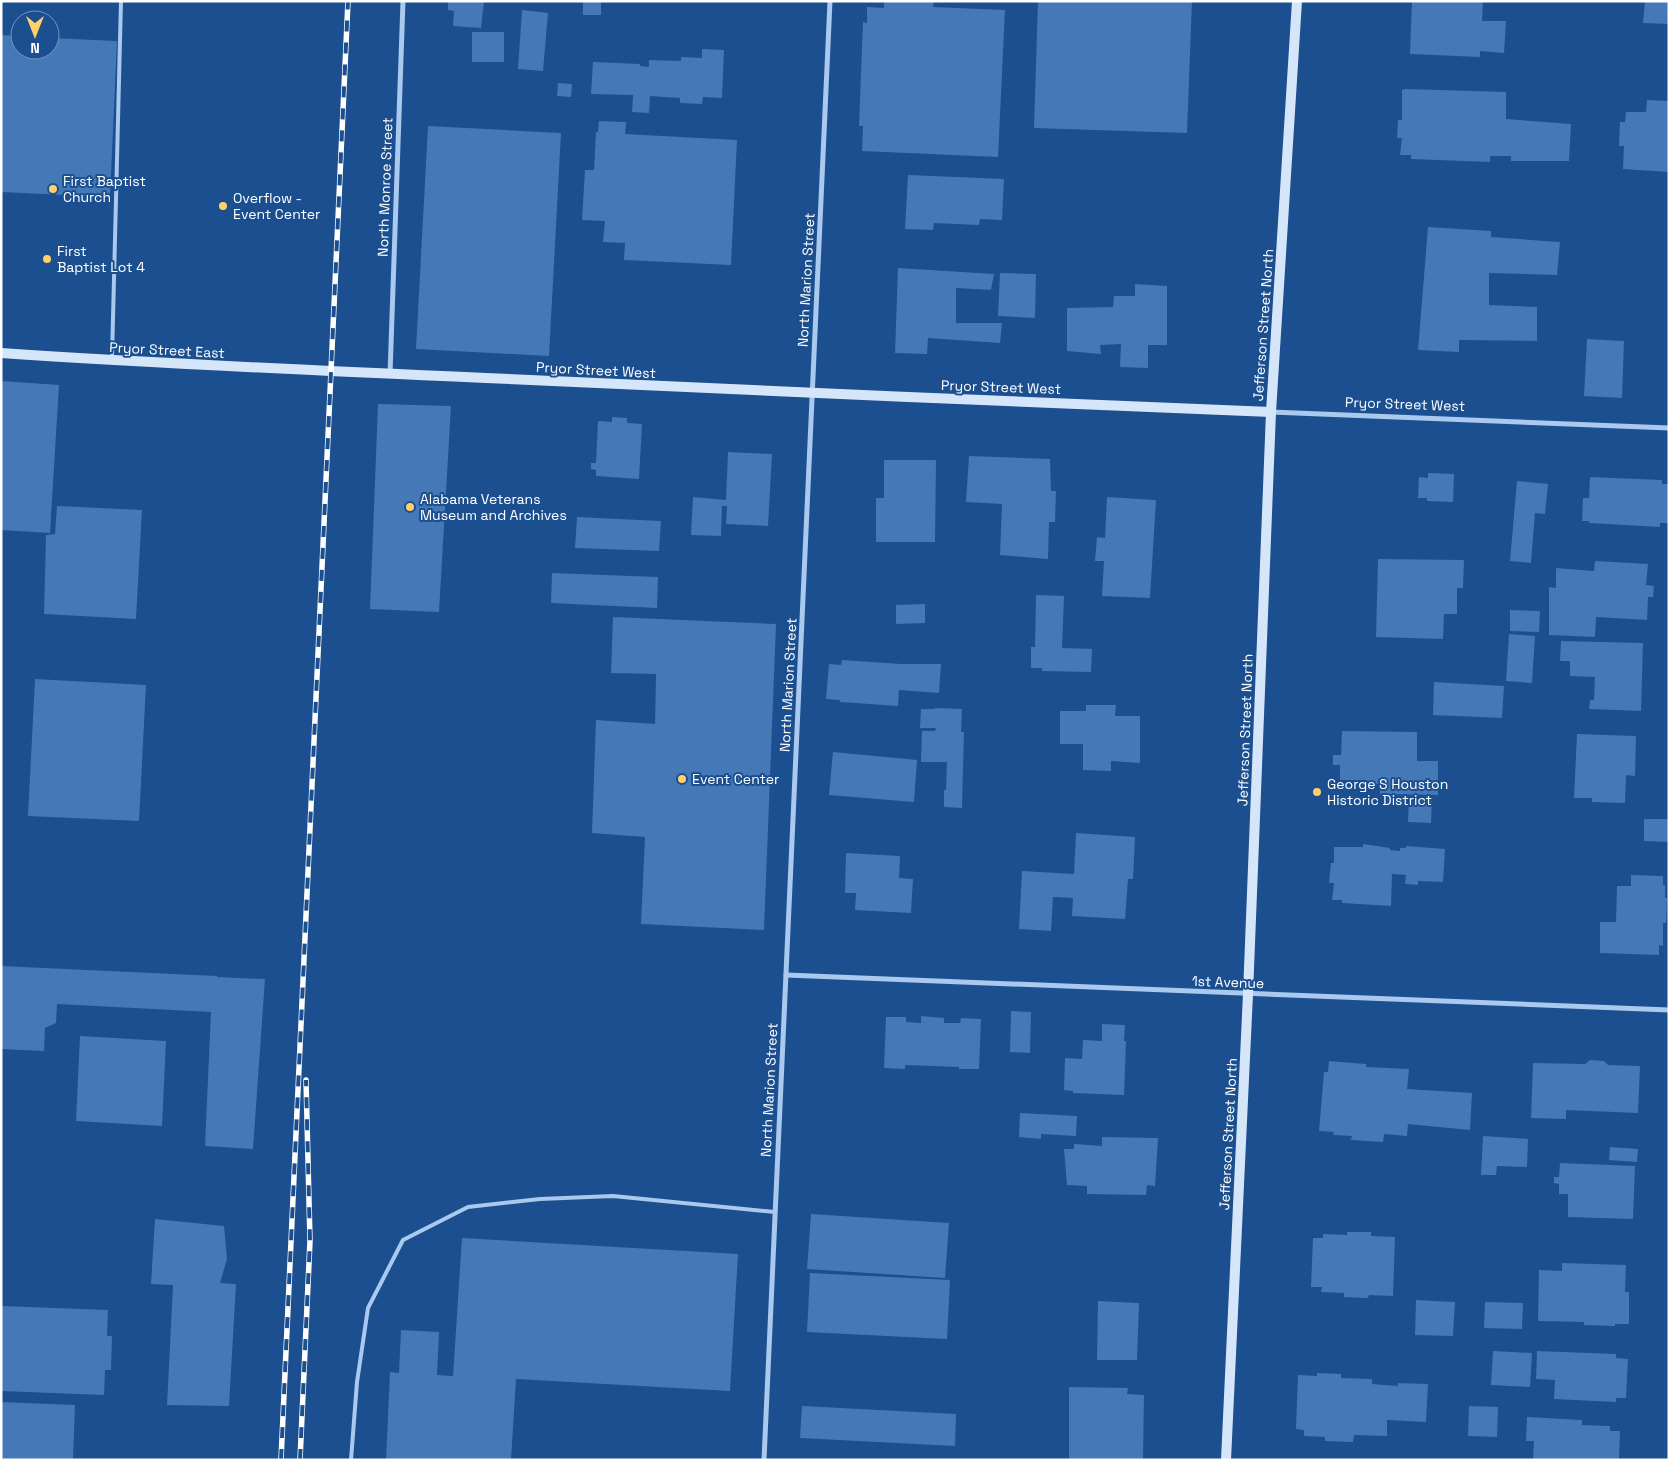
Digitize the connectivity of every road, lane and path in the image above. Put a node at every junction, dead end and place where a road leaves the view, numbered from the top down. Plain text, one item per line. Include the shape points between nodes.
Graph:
1 (121, 1) edge
2 (403, 1) edge
3 (830, 1) edge
4 (1297, 1) edge
5 (1, 352) edge
6 (112, 361) junction
7 (332, 372) joint
8 (390, 374) junction
9 (812, 394) junction
10 (1271, 412) junction
11 (1669, 428) edge
12 (786, 975) junction
13 (1248, 994) junction
14 (1669, 1010) edge
15 (775, 1212) junction
16 (351, 1460) edge
17 (764, 1460) edge
18 (1226, 1460) edge

1 - 6 lane
2 - 8 street, North Monroe Street
3 - 9 street, North Marion Street
4 - 10 main road, Jefferson Street North
5 - 6 main road, Pryor Street East
6 - 7 main road, Pryor Street East
7 - 8 main road, Pryor Street West
8 - 9 main road, Pryor Street West
9 - 10 main road, Pryor Street West
9 - 12 street, North Marion Street
10 - 11 street, Pryor Street West
10 - 13 main road, Jefferson Street North
12 - 13 street, 1st Avenue
12 - 15 street, North Marion Street
13 - 14 street, 1st Avenue
13 - 18 main road, Jefferson Street North
15 - 16 lane via 613,1196 540,1199 468,1207 402,1240 368,1308 357,1382
15 - 17 street, North Marion Street

